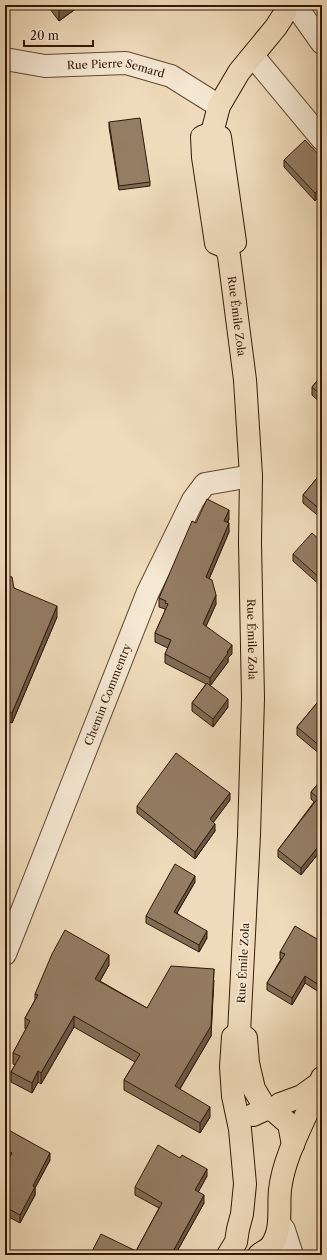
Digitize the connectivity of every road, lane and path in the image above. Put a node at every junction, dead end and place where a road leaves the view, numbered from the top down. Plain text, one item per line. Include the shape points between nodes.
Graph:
1 (286, 5) edge
2 (295, 5) edge
3 (322, 43) edge
4 (253, 56) junction
5 (5, 59) edge
6 (219, 106) junction
7 (322, 139) edge
8 (251, 476) junction
9 (5, 954) edge
10 (239, 1033) junction
11 (321, 1080) edge
12 (269, 1110) junction
13 (240, 1129) junction
14 (293, 1145) junction
15 (279, 1223) junction
16 (232, 1248) edge
17 (259, 1255) edge
18 (292, 1255) edge

1 - 4 main road, Rue Émile Zola via 276,27
2 - 3 street
4 - 6 main road, Rue Émile Zola via 239,72
4 - 7 street
5 - 6 street, Rue Pierre Semard via 45,66 126,63 171,76
6 - 8 main road, Rue Émile Zola via 212,133 220,137 235,242 226,247 245,380
8 - 9 street, Chemin Commentry via 205,484 192,500 148,592
8 - 10 main road, Rue Émile Zola via 253,699
10 - 12 main road, Rue Émile Zola via 246,1038 254,1089
10 - 13 main road, Rue Émile Zola via 233,1038 231,1068 233,1096
11 - 12 main road via 302,1096
11 - 14 main road
12 - 13 main road via 252,1115
12 - 14 main road, Rue Émile Zola via 289,1124
13 - 16 main road, Rue Émile Zola via 245,1184 242,1214
14 - 15 main road via 280,1189
15 - 17 main road via 276,1238 270,1248
15 - 18 street
16 - 17 main road via 251,1255

